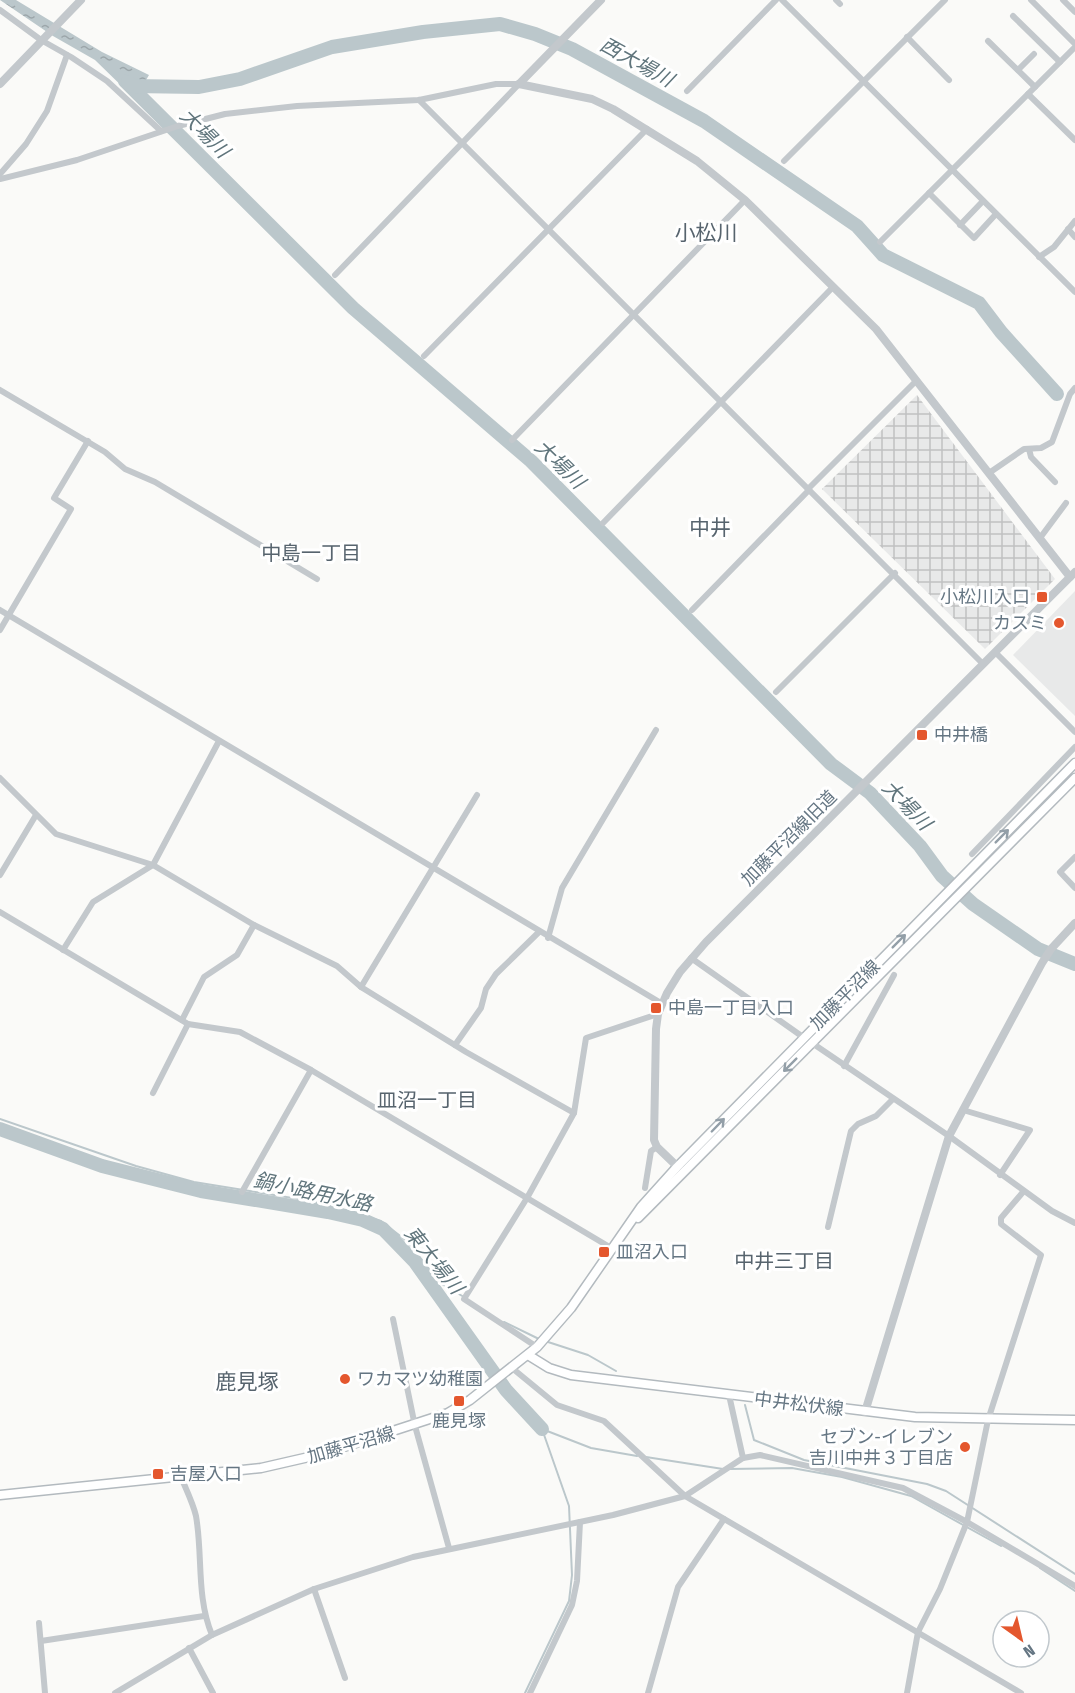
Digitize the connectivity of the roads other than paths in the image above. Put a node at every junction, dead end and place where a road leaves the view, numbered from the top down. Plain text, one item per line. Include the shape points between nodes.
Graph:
1 (81, 0) edge
2 (602, 0) edge
3 (776, 0) edge
4 (782, 0) edge
5 (1031, 0) edge
6 (1064, 0) edge
7 (940, 2) edge
8 (0, 10) edge
9 (1075, 12) edge
10 (1014, 16) dead end
11 (907, 37) junction
12 (42, 39) junction
13 (988, 41) dead end
14 (1075, 46) edge
15 (1034, 54) dead end
16 (67, 55) junction
17 (1060, 62) junction
18 (1018, 70) junction
19 (949, 80) dead end
20 (863, 81) junction
21 (0, 84) edge
22 (519, 84) junction
23 (1035, 87) junction
24 (687, 91) dead end
25 (1028, 94) junction
26 (419, 100) junction
27 (646, 129) junction
28 (161, 131) junction
29 (1075, 140) edge
30 (462, 143) junction
31 (784, 161) dead end
32 (952, 170) junction
33 (0, 174) edge
34 (0, 179) edge
35 (929, 193) junction
36 (745, 200) junction
37 (983, 201) junction
38 (996, 214) junction
39 (1075, 221) edge
40 (960, 225) junction
41 (549, 229) junction
42 (1068, 229) junction
43 (1075, 237) edge
44 (880, 242) dead end
45 (1039, 257) junction
46 (335, 275) dead end
47 (833, 287) junction
48 (1075, 292) edge
49 (633, 315) junction
50 (424, 357) dead end
51 (916, 381) junction
52 (1075, 388) edge
53 (0, 390) edge
54 (720, 402) junction
55 (512, 440) dead end
56 (88, 441) junction
57 (1029, 449) junction
58 (989, 473) junction
59 (1055, 482) dead end
60 (809, 490) junction
61 (1066, 502) dead end
62 (603, 523) dead end
63 (1040, 538) junction
64 (895, 573) junction
65 (1072, 575) edge
66 (317, 579) dead end
67 (0, 610) edge
68 (692, 610) dead end
69 (9, 616) junction
70 (0, 630) edge
71 (995, 652) junction
72 (983, 664) junction
73 (776, 692) dead end
74 (656, 730) dead end
75 (1075, 732) edge
76 (219, 741) junction
77 (1075, 747) edge
78 (1075, 763) edge
79 (0, 778) edge
80 (1074, 780) edge
81 (477, 795) dead end
82 (36, 815) junction
83 (972, 854) dead end
84 (1075, 857) edge
85 (153, 865) junction
86 (432, 868) junction
87 (0, 875) edge
88 (1075, 888) edge
89 (0, 912) edge
90 (1075, 923) edge
91 (254, 925) junction
92 (538, 932) junction
93 (548, 938) junction
94 (63, 950) junction
95 (691, 958) junction
96 (894, 975) dead end
97 (362, 987) junction
98 (662, 1003) junction
99 (658, 1014) junction
100 (185, 1022) junction
101 (803, 1037) junction
102 (812, 1043) junction
103 (455, 1045) junction
104 (844, 1066) junction
105 (311, 1070) junction
106 (153, 1093) dead end
107 (892, 1100) junction
108 (963, 1110) junction
109 (574, 1113) junction
110 (949, 1136) junction
111 (657, 1147) junction
112 (680, 1170) junction
113 (1000, 1175) junction
114 (645, 1188) dead end
115 (242, 1192) dead end
116 (1023, 1192) junction
117 (527, 1198) junction
118 (1075, 1223) edge
119 (828, 1227) dead end
120 (612, 1249) junction
121 (393, 1319) dead end
122 (537, 1347) junction
123 (528, 1355) junction
124 (512, 1368) junction
125 (729, 1395) junction
126 (865, 1412) junction
127 (988, 1420) junction
128 (1075, 1420) edge
129 (415, 1426) junction
130 (743, 1458) junction
131 (182, 1477) junction
132 (0, 1495) edge
133 (685, 1496) junction
134 (724, 1519) junction
135 (580, 1522) junction
136 (967, 1522) junction
137 (449, 1548) junction
138 (1075, 1586) edge
139 (314, 1589) junction
140 (204, 1616) junction
141 (39, 1623) dead end
142 (918, 1632) junction
143 (212, 1635) junction
144 (41, 1641) junction
145 (189, 1648) junction
146 (345, 1678) dead end
147 (45, 1693) edge
148 (115, 1693) edge
149 (213, 1693) edge
150 (530, 1693) edge
151 (648, 1693) edge
152 (907, 1693) edge
153 (1021, 1693) edge

1 - 12 street
2 - 22 street
3 - 24 street
4 - 20 street
5 - 14 street
6 - 9 street
7 - 11 street
8 - 12 street
10 - 17 street
11 - 19 street
11 - 20 street
12 - 16 street
12 - 21 street
13 - 18 street
14 - 17 street
15 - 18 street
16 - 28 street via 106,81
16 - 33 street via 47,111
17 - 23 street
18 - 23 street
20 - 31 street
20 - 32 street
22 - 26 street via 496,84
22 - 27 street via 592,99
22 - 30 street
23 - 25 street
25 - 29 street
25 - 32 street
26 - 28 street via 225,114
26 - 30 street
27 - 36 street via 697,161
27 - 41 street
28 - 34 street
30 - 41 street
30 - 46 street
32 - 35 street
32 - 37 street
35 - 40 street
35 - 44 street
36 - 47 street
36 - 49 street
37 - 38 street
37 - 40 street
38 - 40 street via 974,238
38 - 45 street
39 - 42 street
41 - 49 street
41 - 50 street
42 - 43 street
42 - 45 street via 1054,247
45 - 48 street
47 - 51 street via 876,329
47 - 54 street
49 - 54 street
49 - 55 street
51 - 58 street
51 - 60 street
52 - 57 street via 1052,442
53 - 56 street
54 - 60 street
54 - 62 street
56 - 66 street via 125,469 155,482
56 - 69 street via 54,498 71,509
57 - 58 street via 1024,448
57 - 59 street via 1031,457
58 - 63 street
60 - 64 street
60 - 68 street
61 - 63 street
63 - 65 street
64 - 72 street
64 - 73 street
65 - 71 street, 加藤平沼線旧道
67 - 69 street
69 - 70 street
69 - 76 street
71 - 72 street, 加藤平沼線旧道
71 - 75 street
72 - 95 street, 加藤平沼線旧道
74 - 93 street via 562,888
76 - 85 street
76 - 86 street
77 - 83 street
101 -> 78 main road, 加藤平沼線
79 - 82 street
80 - 102 main road, 加藤平沼線
81 - 86 street
82 - 85 street via 56,834
82 - 87 street
84 - 88 street via 1060,872
85 - 91 street
85 - 94 street via 93,902
86 - 92 street
86 - 97 street
89 - 94 street
90 - 108 street via 1042,963
91 - 97 street via 337,966
91 - 100 street via 237,956 204,977
92 - 93 street
92 - 103 street via 496,974 486,989 481,1008
93 - 98 street
94 - 100 street
95 - 98 street, 加藤平沼線旧道
95 - 101 street
96 - 104 street
97 - 103 street
98 - 99 street, 加藤平沼線旧道
99 - 109 street via 586,1038
99 - 111 street, 加藤平沼線旧道 via 652,1126
100 - 105 street via 240,1032
100 - 106 street
112 -> 101 main road, 加藤平沼線
102 - 104 street
102 -> 112 main road, 加藤平沼線
103 - 109 street
104 - 107 street
105 - 115 street
105 - 117 street
107 - 110 street
107 - 119 street via 876,1116 851,1131
108 - 110 street
108 - 113 street via 1030,1130
109 - 117 street
110 - 113 street
110 - 126 street
111 - 112 street
111 - 114 street via 651,1152
112 - 120 main road, 加藤平沼線 via 641,1207
113 - 116 street
116 - 118 street
116 - 127 street via 1001,1218 1001,1224 1041,1255
117 - 120 street
117 - 122 street via 464,1299
120 - 122 main road, 加藤平沼線 via 571,1308
121 - 129 street
122 - 123 main road, 加藤平沼線
123 - 124 main road, 加藤平沼線
123 - 125 main road, 中井松伏線 via 571,1375
124 - 129 main road, 加藤平沼線 via 459,1408
124 - 133 street via 557,1405 604,1421
125 - 126 main road, 中井松伏線
125 - 130 street
126 - 127 main road, 中井松伏線
127 - 128 main road, 中井松伏線
127 - 136 street
129 - 131 main road, 加藤平沼線 via 287,1463
129 - 137 street
130 - 133 street
130 - 136 street via 760,1455 903,1488
131 - 132 main road, 加藤平沼線
131 - 140 street via 195,1513
133 - 134 street
133 - 135 street
134 - 142 street
134 - 151 street via 678,1587
135 - 137 street
135 - 150 street via 572,1605
136 - 138 street
136 - 142 street
137 - 139 street
139 - 143 street
139 - 146 street
140 - 143 street
140 - 144 street
141 - 144 street
142 - 152 street
142 - 153 street
143 - 145 street
144 - 147 street
145 - 148 street
145 - 149 street

